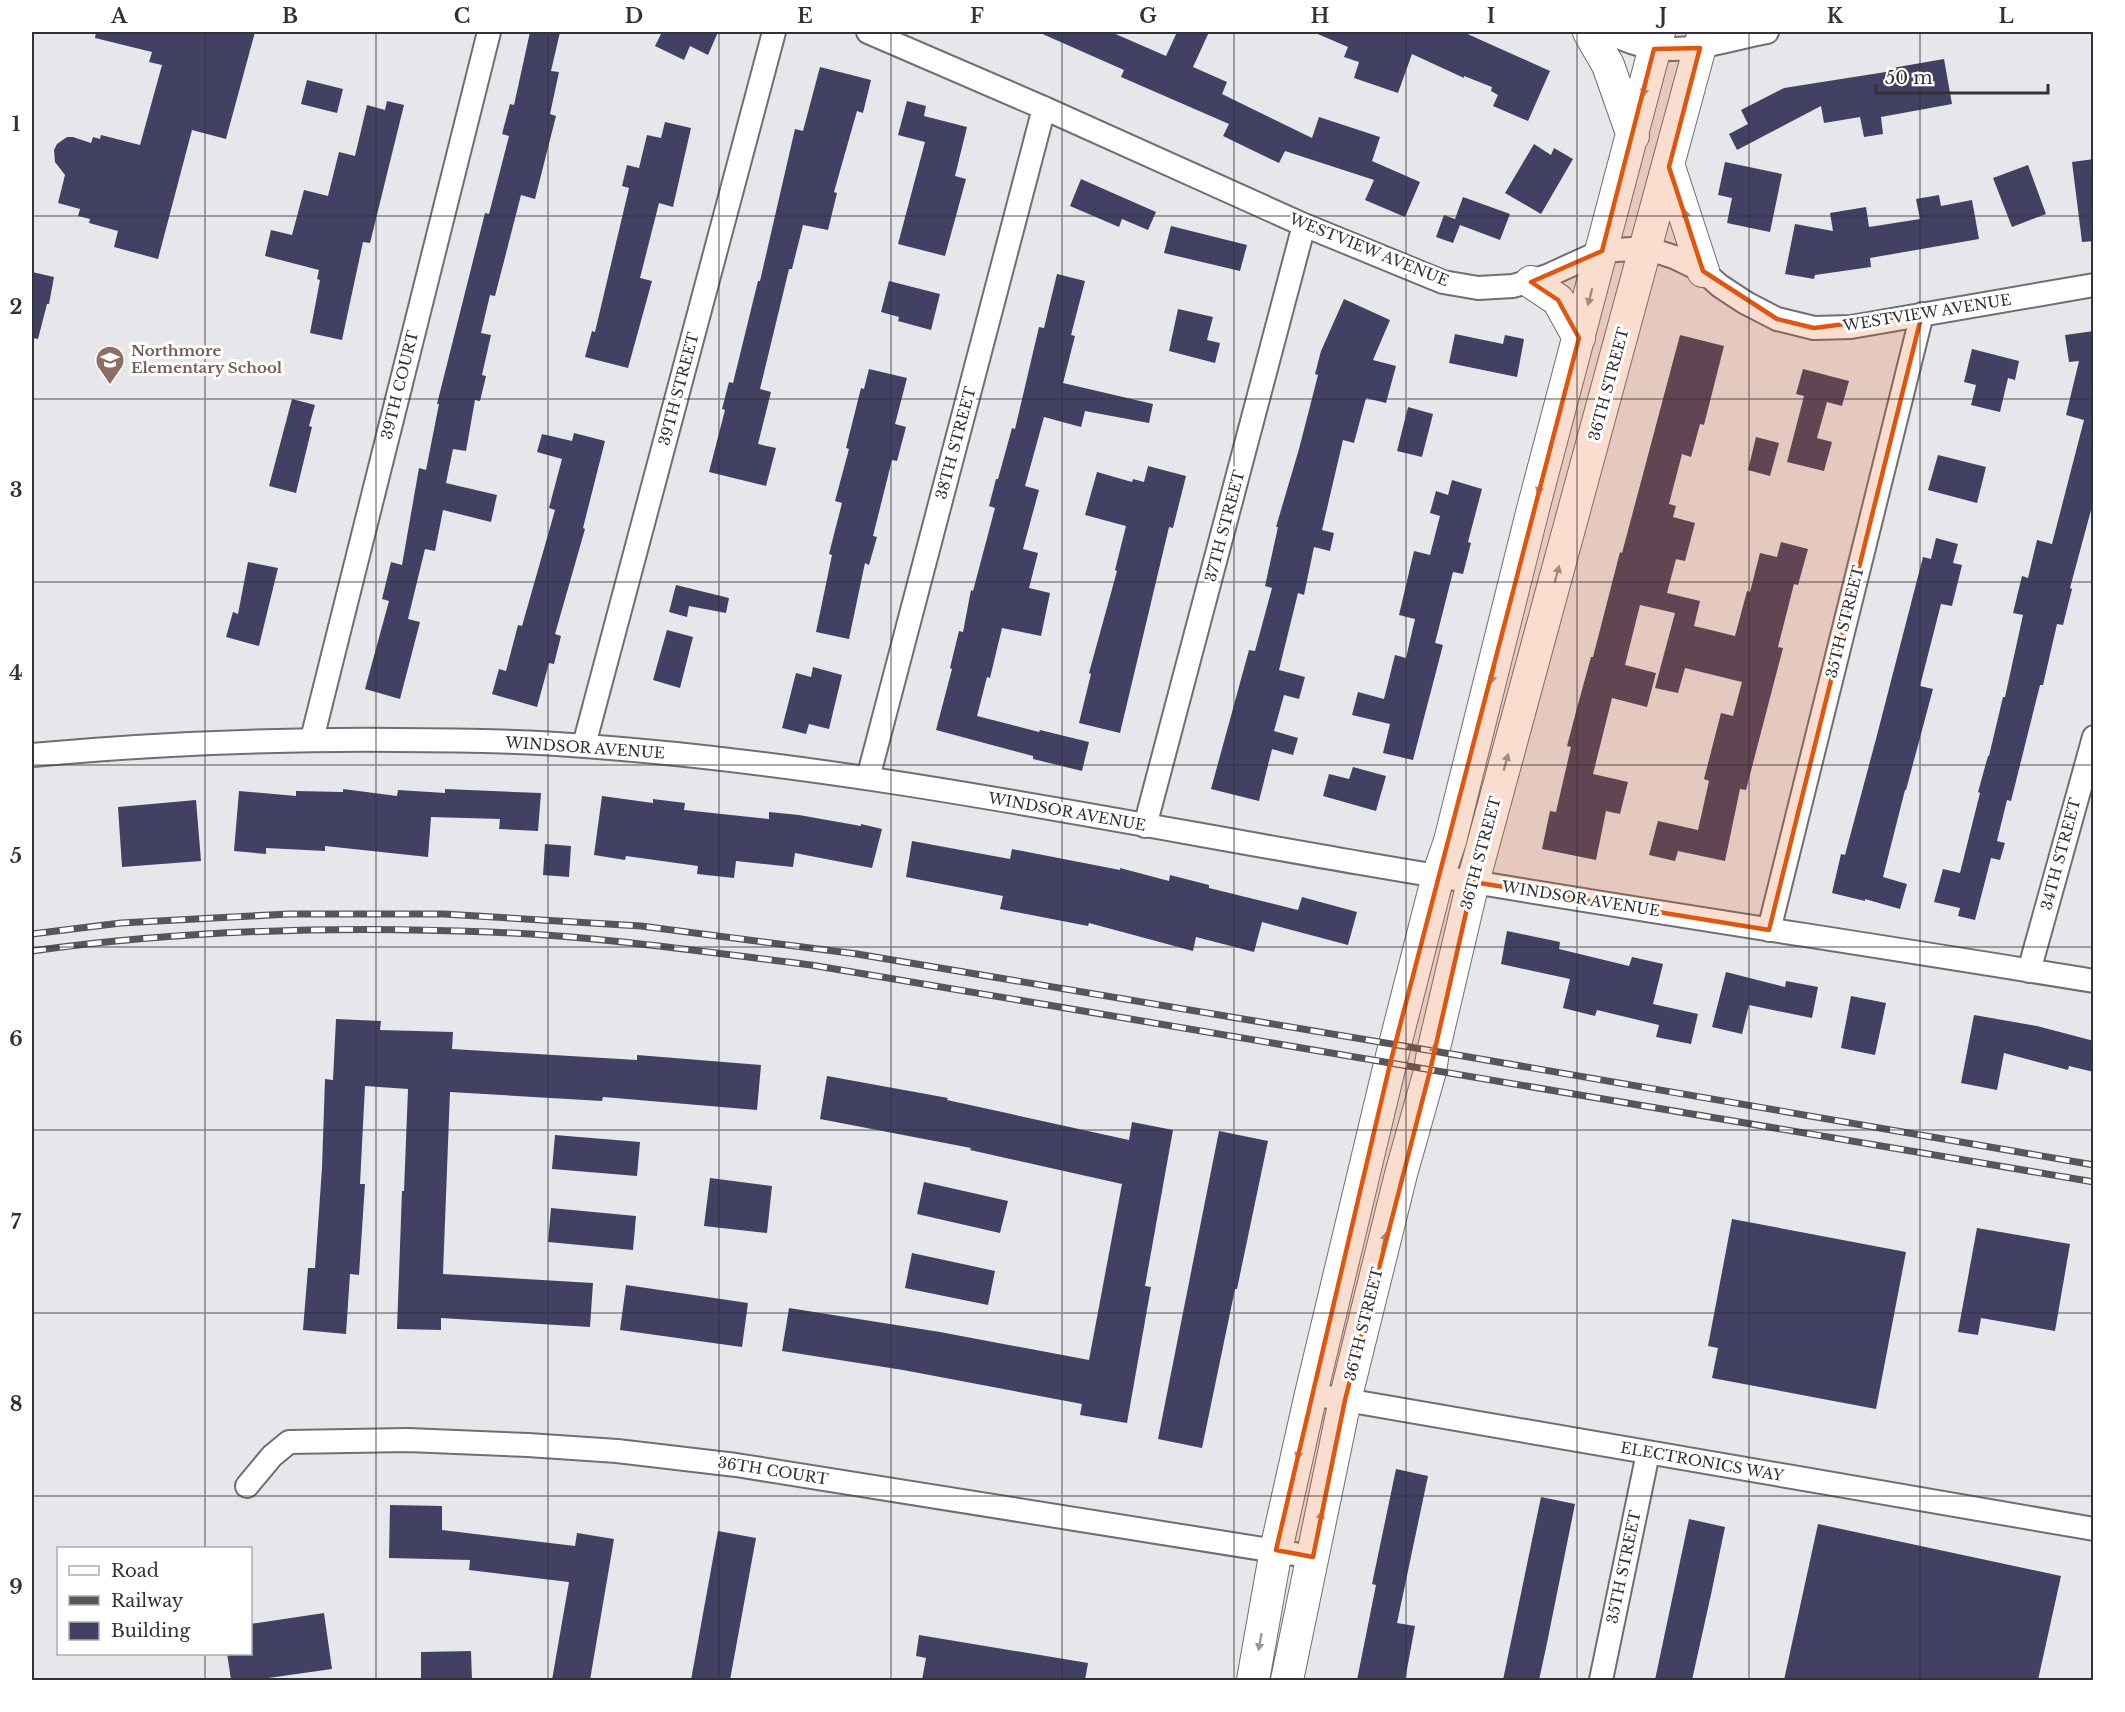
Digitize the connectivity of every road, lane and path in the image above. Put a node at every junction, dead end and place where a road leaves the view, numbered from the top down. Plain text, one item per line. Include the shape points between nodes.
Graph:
1 (489, 32) edge
2 (774, 32) edge
3 (868, 32) edge
4 (1589, 32) edge
5 (1609, 32) edge
6 (1767, 32) edge
7 (1656, 40) edge
8 (1702, 40) edge
9 (1044, 108) junction
10 (1633, 136) junction
11 (1669, 166) junction
12 (1304, 225) junction
13 (1646, 248) junction
14 (1602, 251) junction
15 (1703, 271) junction
16 (1531, 282) junction
17 (2094, 285) edge
18 (1922, 314) junction
19 (1579, 338) junction
20 (2094, 737) edge
21 (312, 740) junction
22 (584, 745) junction
23 (32, 755) edge
24 (868, 778) junction
25 (1145, 826) junction
26 (1438, 876) junction
27 (1473, 882) junction
28 (1769, 930) junction
29 (2029, 971) junction
30 (2094, 981) edge
31 (1311, 1394) junction
32 (1345, 1400) junction
33 (1648, 1453) junction
34 (247, 1486) dead end
35 (2094, 1529) edge
36 (1276, 1551) junction
37 (1313, 1557) junction
38 (1253, 1680) edge
39 (1287, 1680) edge
40 (1601, 1680) edge

1 - 21 street, 39TH COURT
2 - 22 street, 39TH STREET
3 - 9 street, WESTVIEW AVENUE
4 - 10 street via 1608,65
5 - 7 street via 1625,41
6 - 8 street
7 - 8 street
7 -> 10 street
8 - 11 street, 36TH STREET
9 - 12 street, WESTVIEW AVENUE
9 - 24 street, 38TH STREET
10 - 14 street
11 - 13 street, 36TH STREET
15 -> 11 street
12 - 16 street, WESTVIEW AVENUE via 1443,282 1496,288
12 - 25 street, 37TH STREET
13 - 14 street, WESTVIEW AVENUE
13 - 15 street, WESTVIEW AVENUE
27 -> 13 street, 36TH STREET
14 - 16 street, WESTVIEW AVENUE
14 -> 19 street
15 - 18 street, WESTVIEW AVENUE via 1746,303 1777,319 1814,328 1851,327
16 - 19 street via 1558,300
17 - 18 street, WESTVIEW AVENUE
18 - 28 street, 35TH STREET
19 -> 26 street
20 - 29 street, 34TH STREET
21 - 22 street, WINDSOR AVENUE
21 - 23 street, WINDSOR AVENUE via 113,747
22 - 24 street, WINDSOR AVENUE
24 - 25 street, WINDSOR AVENUE
25 - 26 street, WINDSOR AVENUE
26 - 27 street, WINDSOR AVENUE
26 - 31 street
27 - 28 street, WINDSOR AVENUE
32 -> 27 street, 36TH STREET via 1430,1071
28 - 29 street, WINDSOR AVENUE
29 - 30 street, WINDSOR AVENUE
31 - 32 street, ELECTRONICS WAY
31 -> 36 street
32 - 33 street, ELECTRONICS WAY
37 -> 32 street, 36TH STREET
33 - 35 street, ELECTRONICS WAY
33 - 40 street, 35TH STREET
34 - 36 street, 36TH COURT via 289,1442 408,1440 528,1445 736,1465
36 - 37 street, 36TH COURT
36 -> 38 street
37 - 39 street, 36TH STREET

